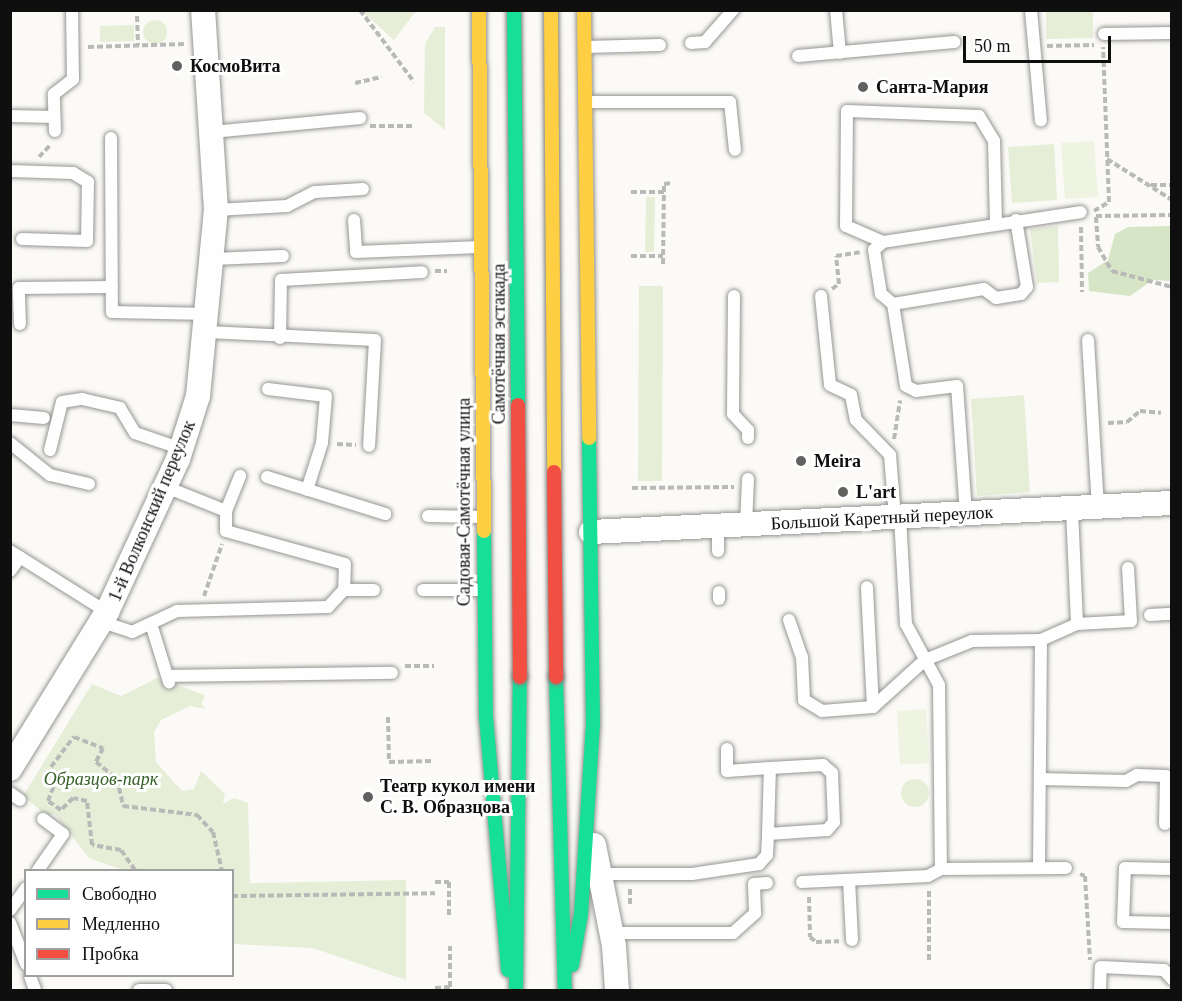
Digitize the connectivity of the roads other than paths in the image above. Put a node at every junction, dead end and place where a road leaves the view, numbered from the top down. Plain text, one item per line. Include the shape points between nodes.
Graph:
1 (72, 10) edge
2 (203, 10) edge
3 (479, 10) edge
4 (514, 10) edge
5 (551, 10) edge
6 (584, 10) edge
7 (733, 10) edge
8 (836, 10) edge
9 (1031, 10) edge
10 (1172, 33) edge
11 (692, 42) dead end
12 (954, 42) dead end
13 (1104, 43) road end
14 (660, 45) dead end
15 (584, 47) junction
16 (840, 52) junction
17 (798, 56) dead end
18 (586, 102) junction
19 (10, 116) edge
20 (54, 117) junction
21 (360, 118) road end
22 (478, 121) junction
23 (1041, 121) dead end
24 (586, 126) junction
25 (55, 131) road end
26 (212, 132) junction
27 (111, 138) dead end
28 (735, 150) dead end
29 (10, 171) edge
30 (363, 189) dead end
31 (216, 210) junction
32 (1081, 212) road end
33 (354, 220) dead end
34 (1016, 220) junction
35 (996, 222) junction
36 (22, 239) dead end
37 (883, 242) junction
38 (480, 247) junction
39 (284, 256) dead end
40 (214, 259) junction
41 (422, 272) dead end
42 (112, 287) junction
43 (734, 296) dead end
44 (821, 296) road end
45 (893, 304) junction
46 (208, 323) junction
47 (20, 324) dead end
48 (280, 338) junction
49 (1088, 340) dead end
50 (268, 389) dead end
51 (10, 416) edge
52 (44, 418) dead end
53 (748, 438) dead end
54 (10, 443) edge
55 (369, 446) dead end
56 (182, 449) junction
57 (50, 450) dead end
58 (240, 476) dead end
59 (267, 477) dead end
60 (748, 479) dead end
61 (89, 484) dead end
62 (166, 487) junction
63 (307, 490) junction
64 (1172, 503) edge
65 (1098, 507) junction
66 (1071, 508) junction
67 (226, 511) junction
68 (385, 514) dead end
69 (966, 514) junction
70 (428, 516) dead end
71 (482, 517) junction
72 (898, 517) junction
73 (746, 525) junction
74 (718, 526) junction
75 (591, 532) junction
76 (718, 551) dead end
77 (15, 554) edge
78 (1128, 568) dead end
79 (10, 572) edge
80 (867, 587) dead end
81 (344, 590) junction
82 (374, 590) dead end
83 (423, 590) dead end
84 (482, 590) junction
85 (1172, 614) edge
86 (1149, 615) dead end
87 (105, 617) junction
88 (789, 620) dead end
89 (1077, 624) junction
90 (152, 627) junction
91 (1041, 640) junction
92 (925, 660) junction
93 (392, 673) dead end
94 (873, 707) junction
95 (727, 750) dead end
96 (770, 768) junction
97 (10, 769) edge
98 (1040, 779) junction
99 (589, 808) junction
100 (43, 819) dead end
101 (1165, 824) dead end
102 (768, 834) junction
103 (1039, 868) junction
104 (1066, 868) road end
105 (39, 869) edge
106 (941, 869) junction
107 (1172, 869) edge
108 (599, 874) junction
109 (849, 880) junction
110 (805, 881) road end
111 (767, 883) dead end
112 (24, 891) edge
113 (10, 910) edge
114 (10, 923) edge
115 (1172, 923) edge
116 (612, 933) junction
117 (852, 940) road end
118 (24, 959) edge
119 (1172, 979) edge
120 (139, 990) edge
121 (166, 990) edge
122 (514, 990) edge
123 (566, 990) edge
124 (617, 990) edge
125 (1100, 990) edge

1 - 20 lane via 73,79 54,94
2 - 26 street, 1-й Волконский переулок
3 - 22 main road, Садовая-Самотёчная улица
4 - 122 main road, Самотёчная эстакада, bridge via 520,677
5 - 123 main road, bridge via 556,677
6 - 15 main road
7 - 11 lane via 705,42
8 - 16 lane
9 - 23 lane
10 - 13 lane
12 - 16 lane
14 - 15 lane
15 - 18 main road
16 - 17 lane
18 - 24 main road
18 - 28 lane via 730,102
19 - 20 lane
20 - 25 lane
21 - 26 lane
22 - 24 main road via 484,102 498,90 558,87 576,99
22 - 38 main road, Садовая-Самотёчная улица
24 - 75 main road
26 - 31 street, 1-й Волконский переулок
27 - 42 lane
29 - 36 lane via 73,173 88,182 87,241
30 - 31 lane via 315,192 287,206
31 - 40 street, 1-й Волконский переулок
32 - 34 lane
33 - 38 lane via 356,252
34 - 35 lane
34 - 45 lane via 1027,286 1021,294 996,298 984,289
35 - 37 lane
35 - 37 lane via 994,141 979,116 847,111 846,226
37 - 45 lane via 874,250 875,261 881,294
38 - 71 main road, Садовая-Самотёчная улица
39 - 40 lane
40 - 46 street, 1-й Волконский переулок
41 - 48 lane via 281,280
42 - 46 lane via 112,312
42 - 47 lane via 19,288
43 - 53 lane via 733,414 748,430
44 - 72 lane via 830,385 851,395 856,420 890,455
45 - 69 lane via 906,386 916,391 957,386
46 - 48 lane
46 - 56 street, 1-й Волконский переулок via 198,396
48 - 55 lane via 375,340
49 - 65 lane
50 - 63 lane via 326,396 322,443
51 - 52 lane
54 - 61 lane via 50,474
56 - 57 lane via 135,433 120,408 82,399 62,402
56 - 62 street, 1-й Волконский переулок
58 - 67 lane
59 - 63 lane
60 - 73 lane
62 - 67 lane
62 - 87 street, 1-й Волконский переулок
63 - 68 lane
64 - 65 street, Большой Каретный переулок
65 - 66 street, Большой Каретный переулок
66 - 69 street, Большой Каретный переулок
66 - 89 lane
67 - 81 lane via 226,531 345,564
69 - 72 street, Большой Каретный переулок
70 - 71 lane
71 - 84 main road, Садовая-Самотёчная улица
72 - 73 street, Большой Каретный переулок
72 - 92 lane via 906,624
73 - 74 street, Большой Каретный переулок
74 - 75 street, Большой Каретный переулок
74 - 76 lane
75 - 99 main road
77 - 79 lane
77 - 87 lane
78 - 89 lane via 1131,621
80 - 94 lane
81 - 82 lane
81 - 90 lane via 328,607 177,611
83 - 84 lane
84 - 122 main road, Садовая-Самотёчная улица via 490,810 502,944
85 - 86 lane
87 - 90 lane via 132,632
87 - 97 street, 1-й Волконский переулок
88 - 94 lane via 802,657 804,700 822,711
89 - 91 lane
90 - 93 lane via 169,679
91 - 92 lane via 972,640
91 - 98 lane
92 - 94 lane
92 - 106 lane via 939,685
95 - 96 lane via 727,771
96 - 102 lane
96 - 102 lane via 823,765 832,773 834,822 827,830
98 - 101 lane via 1166,776
98 - 103 lane
99 - 108 street
99 - 123 main road via 581,915
100 - 105 lane via 63,834
102 - 108 lane via 768,855 759,864 692,874
103 - 104 lane
103 - 106 lane
106 - 109 lane via 928,876
107 - 115 lane via 1125,868 1124,922
108 - 116 street
109 - 110 lane
109 - 117 lane
111 - 116 lane via 754,884 755,913 733,933
112 - 113 lane
114 - 118 lane
116 - 124 street
119 - 125 lane via 1164,970 1101,968
120 - 121 lane

